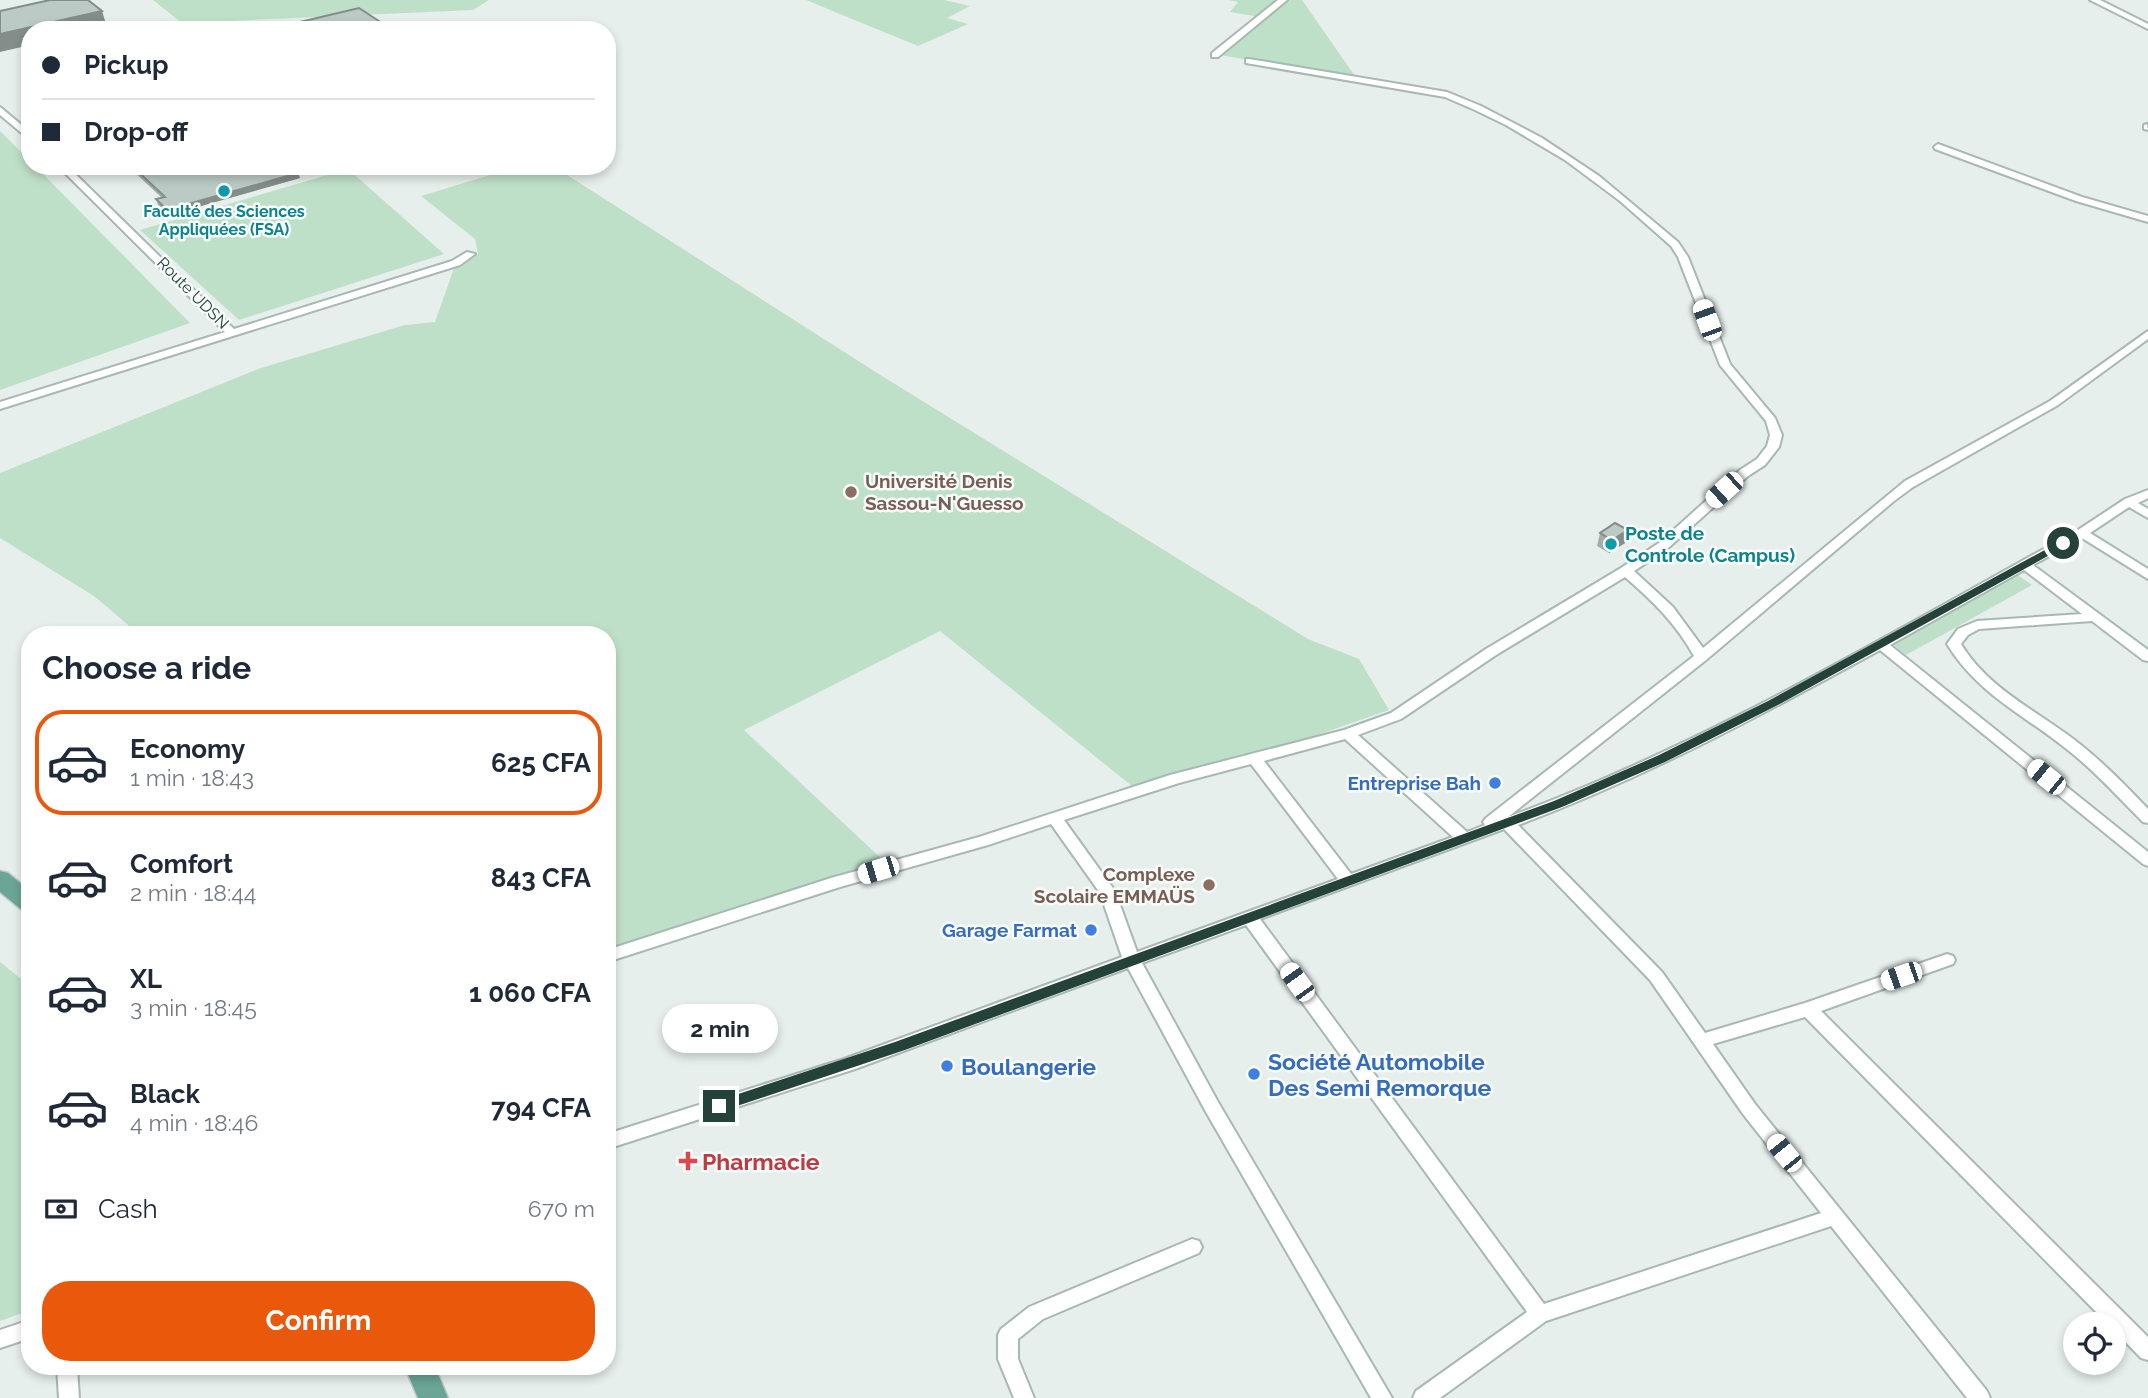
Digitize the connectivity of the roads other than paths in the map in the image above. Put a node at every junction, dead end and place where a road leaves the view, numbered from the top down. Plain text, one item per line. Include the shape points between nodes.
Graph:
1 (1283, 0) edge
2 (2094, 0) edge
3 (2148, 27) edge
4 (1215, 55) dead end
5 (1249, 61) dead end
6 (0, 110) edge
7 (21, 129) edge
8 (1938, 147) dead end
9 (71, 175) edge
10 (2148, 219) edge
11 (470, 254) dead end
12 (232, 333) junction
13 (2148, 334) edge
14 (0, 405) edge
15 (2148, 494) edge
16 (2129, 502) junction
17 (2148, 514) edge
18 (2082, 533) junction
19 (2024, 564) junction
20 (1626, 571) junction
21 (2148, 575) edge
22 (2095, 617) junction
23 (1882, 645) junction
24 (1702, 657) junction
25 (2148, 657) edge
26 (1348, 734) junction
27 (1254, 758) junction
28 (1054, 817) junction
29 (2148, 818) edge
30 (1506, 822) junction
31 (1471, 835) junction
32 (2148, 860) edge
33 (0, 879) edge
34 (1347, 880) junction
35 (21, 896) edge
36 (1249, 916) junction
37 (616, 953) edge
38 (1131, 959) junction
39 (1947, 960) dead end
40 (1808, 1009) junction
41 (1701, 1041) junction
42 (616, 1139) edge
43 (1835, 1217) junction
44 (1192, 1247) dead end
45 (1540, 1314) junction
46 (21, 1332) edge
47 (0, 1339) edge
48 (2148, 1351) edge
49 (68, 1375) edge
50 (423, 1375) edge
51 (69, 1398) edge
52 (433, 1398) edge
53 (1024, 1398) edge
54 (1382, 1398) edge
55 (1423, 1398) edge
56 (1980, 1398) edge

1 - 4 street
2 - 3 street
5 - 20 street via 1447,95 1477,106 1538,139 1675,244 1725,365 1771,420 1776,435 1761,461
6 - 7 street
8 - 10 street via 2078,199
9 - 12 street, Route UDSN
11 - 12 street via 456,263
12 - 14 street
13 - 24 street via 2053,403 1900,491
15 - 16 street
16 - 17 street
16 - 18 street
18 - 19 street
18 - 21 street
19 - 22 street
19 - 23 street
20 - 24 street via 1685,626
20 - 26 street via 1490,652 1396,716
22 - 25 street
22 - 29 street via 1977,625 1964,631 1954,644 1982,679 2081,753
23 - 30 street via 1661,759
23 - 32 street
24 - 31 street
26 - 27 street
26 - 31 street
27 - 28 street
27 - 34 street
28 - 37 street
28 - 38 street via 1107,891
30 - 31 street
30 - 41 street via 1656,976
31 - 34 street
33 - 35 main road
34 - 36 street
36 - 38 street
36 - 45 street
38 - 42 street via 849,1064
38 - 54 street
39 - 40 street
40 - 41 street
40 - 48 street
41 - 43 street
43 - 45 street
43 - 56 street
44 - 53 street via 1036,1313 1009,1335 1008,1359
45 - 55 street
46 - 47 street
49 - 51 street
50 - 52 main road

